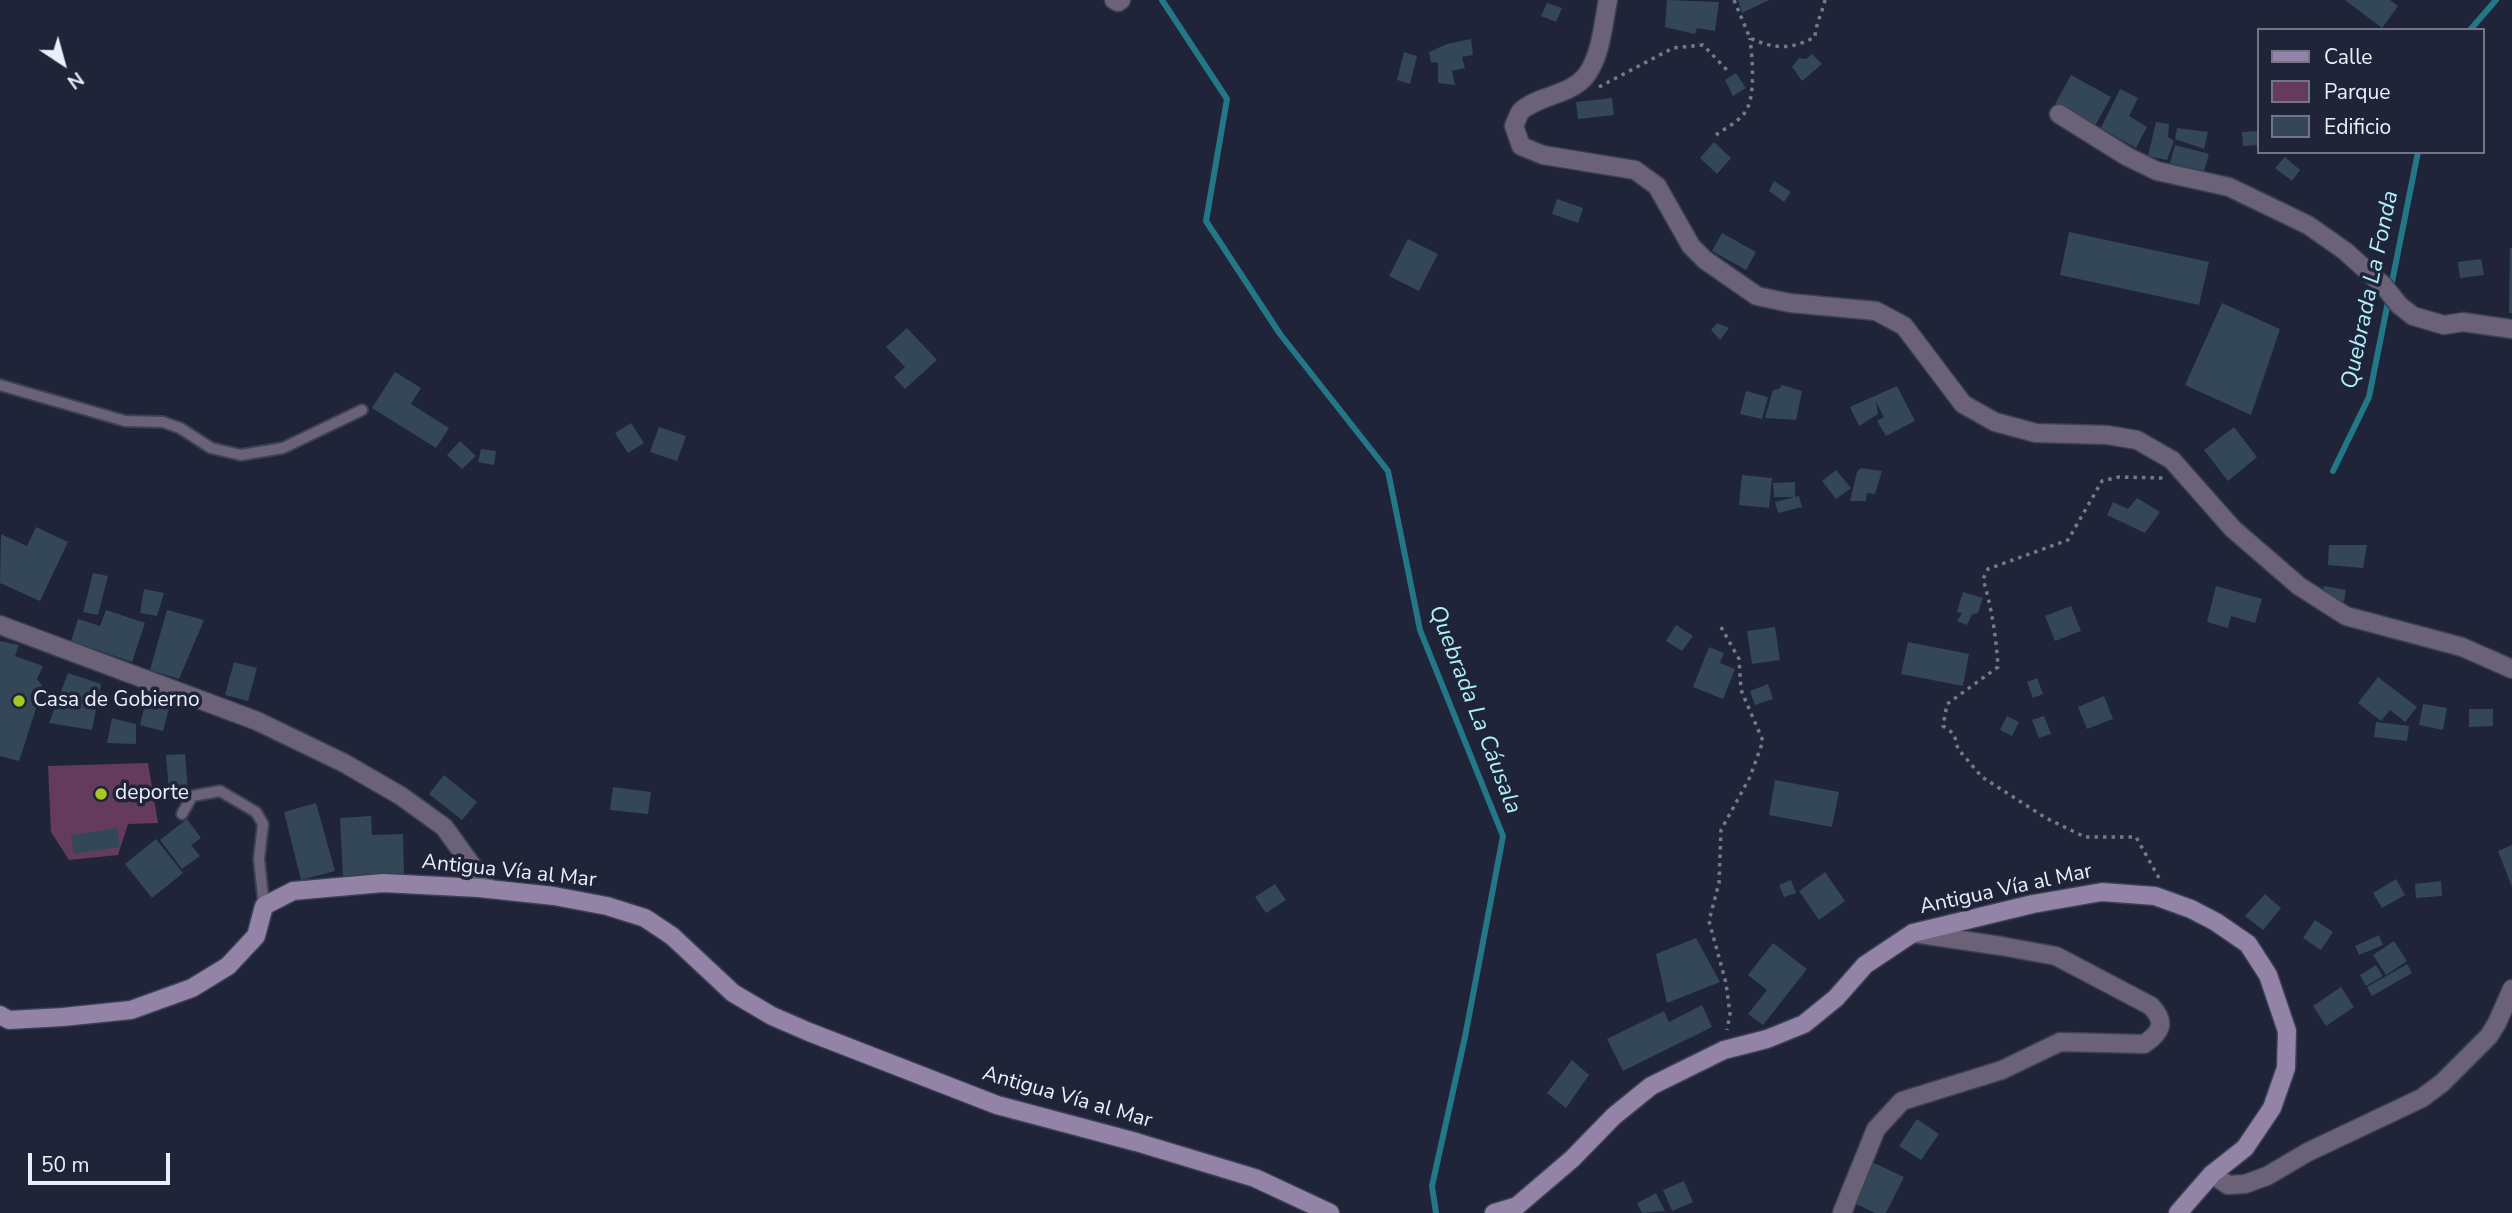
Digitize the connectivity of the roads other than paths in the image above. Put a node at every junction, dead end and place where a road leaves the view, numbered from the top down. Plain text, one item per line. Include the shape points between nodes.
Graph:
1 (1114, 0) edge
2 (1121, 0) edge
3 (1608, 0) edge
4 (2059, 114) dead end
5 (2512, 329) edge
6 (0, 385) edge
7 (362, 410) dead end
8 (0, 625) edge
9 (2512, 669) edge
10 (182, 814) dead end
11 (489, 889) junction
12 (264, 906) junction
13 (1913, 933) junction
14 (2512, 989) edge
15 (0, 1015) edge
16 (2212, 1174) junction
17 (1330, 1213) edge
18 (1494, 1213) edge
19 (1842, 1213) edge
20 (2178, 1213) edge

1 - 2 street
3 - 9 street via 1596,56 1585,77 1569,90 1520,112 1514,126 1521,146 1544,155 1636,170 1657,186 1690,246 1757,296 1876,311 1904,326 1963,404 1995,422 2036,433 2137,440 2172,460 2233,529 2299,586 2346,616 2462,647
4 - 5 street via 2157,171 2229,187 2308,225 2346,251 2413,316 2444,325 2463,322
6 - 7 lane via 125,421 163,422 211,449 241,455 283,448
8 - 11 street via 257,720 344,763 444,827
10 - 12 lane via 192,796 220,791 256,812 263,824
11 - 12 main road, Antigua Vía al Mar via 383,883 293,891
11 - 17 main road, Antigua Vía al Mar via 581,901 645,918 672,936 733,993 809,1032 998,1105 1255,1178
12 - 15 main road via 256,936 228,966 192,988 131,1010 9,1020
13 - 16 main road, Antigua Vía al Mar via 2102,892 2155,896 2216,922 2248,944 2268,975 2287,1031 2286,1068 2272,1108 2245,1148
13 - 18 main road, Antigua Vía al Mar via 1865,965 1836,998 1804,1024 1724,1050 1651,1086 1517,1206
13 - 19 street via 2056,956 2151,1006 2161,1024 2155,1037 2144,1044 2060,1042 2002,1070 1902,1101 1876,1129
14 - 16 street via 2489,1036 2422,1098 2245,1184 2228,1185
16 - 20 main road, Antigua Vía al Mar

